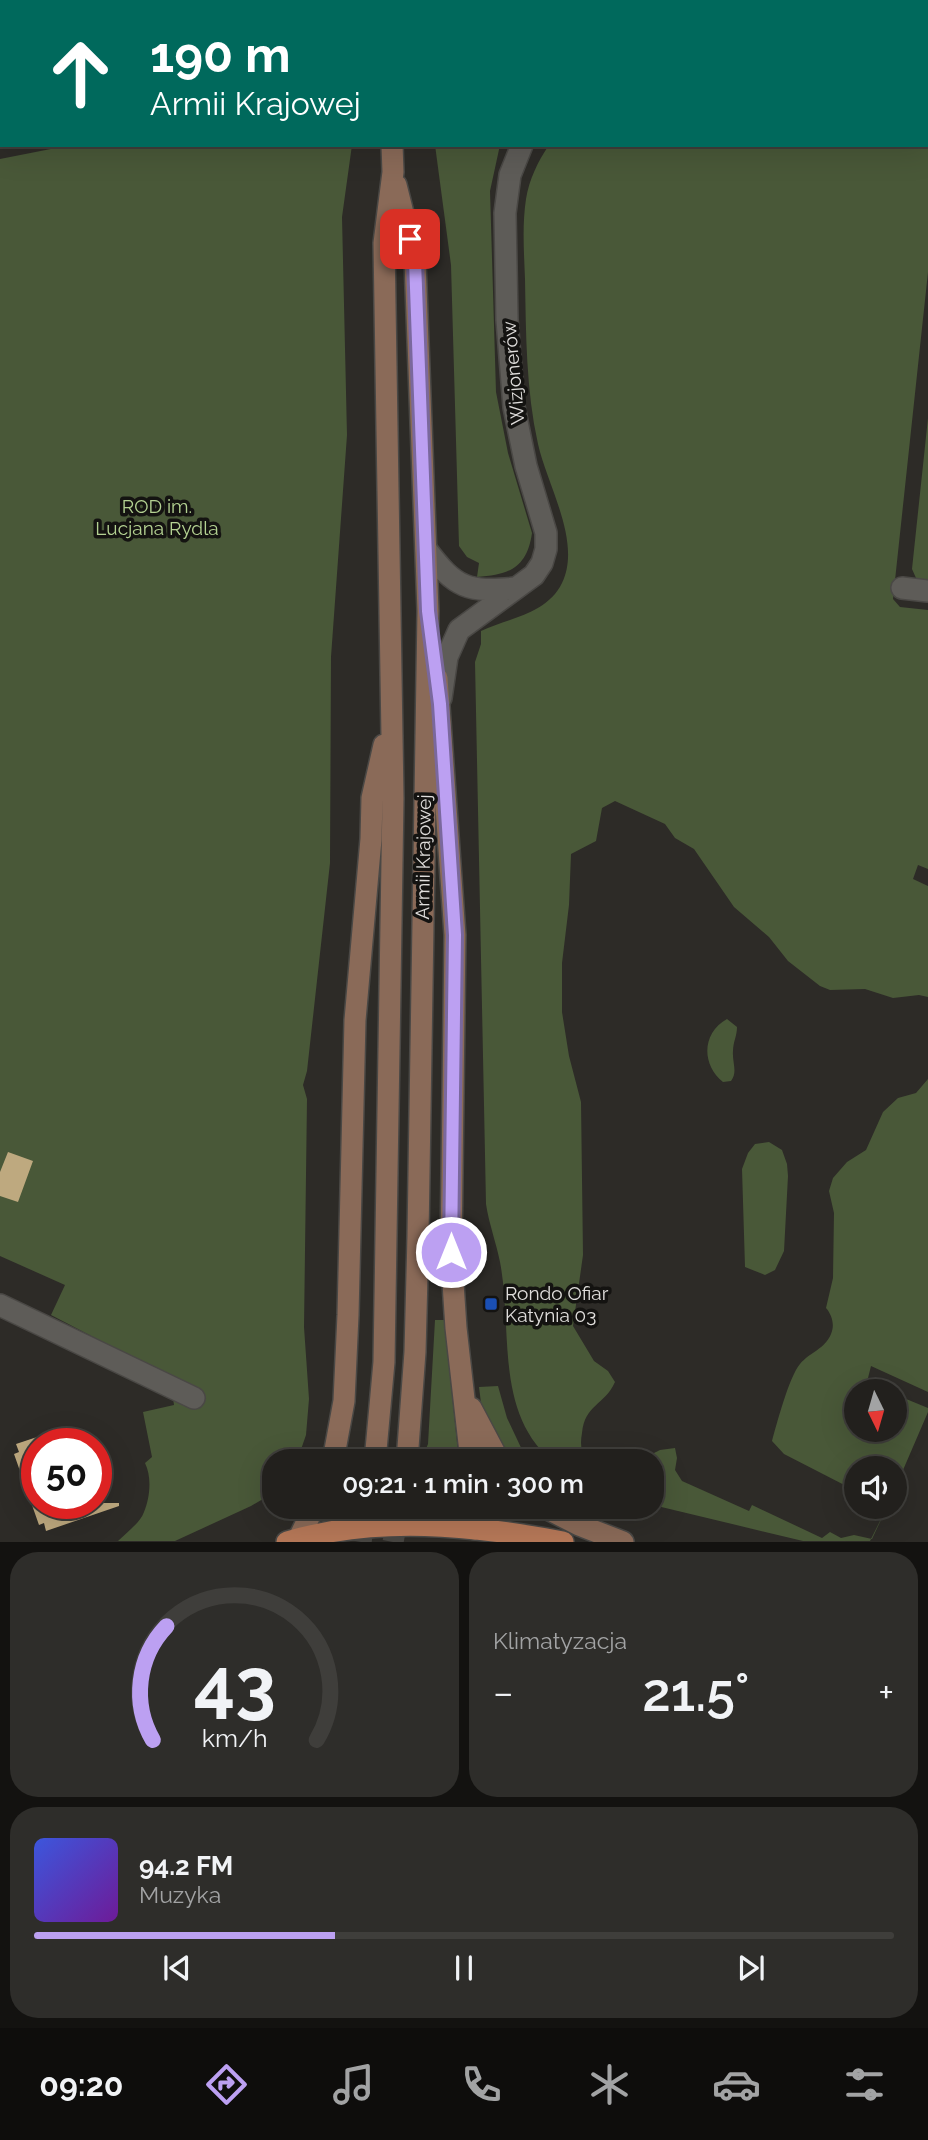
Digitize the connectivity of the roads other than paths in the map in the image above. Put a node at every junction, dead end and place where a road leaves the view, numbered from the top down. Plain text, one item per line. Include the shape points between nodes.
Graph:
1 (392, 147) edge
2 (521, 147) edge
3 (393, 172) junction
4 (426, 549) junction
5 (516, 588) junction
6 (902, 588) dead end
7 (928, 591) edge
8 (428, 611) junction
9 (440, 704) junction
10 (391, 716) junction
11 (0, 1305) edge
12 (463, 1391) junction
13 (194, 1398) dead end
14 (335, 1449) edge
15 (376, 1449) edge
16 (408, 1449) edge
17 (470, 1449) edge
18 (493, 1449) edge
19 (307, 1519) edge
20 (567, 1519) edge
21 (474, 1535) edge
22 (295, 1540) edge
23 (563, 1542) edge
24 (623, 1542) edge

1 - 3 main road, Armii Krajowej
2 - 5 street, Wizjonerów via 510,175 505,213 509,353 518,433 542,516 546,550 534,575
3 - 4 main road, Armii Krajowej via 415,261
3 - 10 main road, Armii Krajowej via 384,243
4 - 5 street via 442,571 463,586
4 - 8 main road, Armii Krajowej
5 - 9 street, Wizjonerów via 459,631 447,657
6 - 7 street
8 - 9 main road
8 - 16 main road, Armii Krajowej via 418,1236
9 - 12 main road via 455,935 451,1252
10 - 14 main road via 372,797 355,1020 348,1315 344,1401
10 - 15 main road, Armii Krajowej via 388,1204 384,1362
11 - 13 street
12 - 17 main road
12 - 18 main road
19 - 22 main road
20 - 24 main road
21 - 22 main road via 413,1524 351,1527
21 - 23 main road via 515,1533

